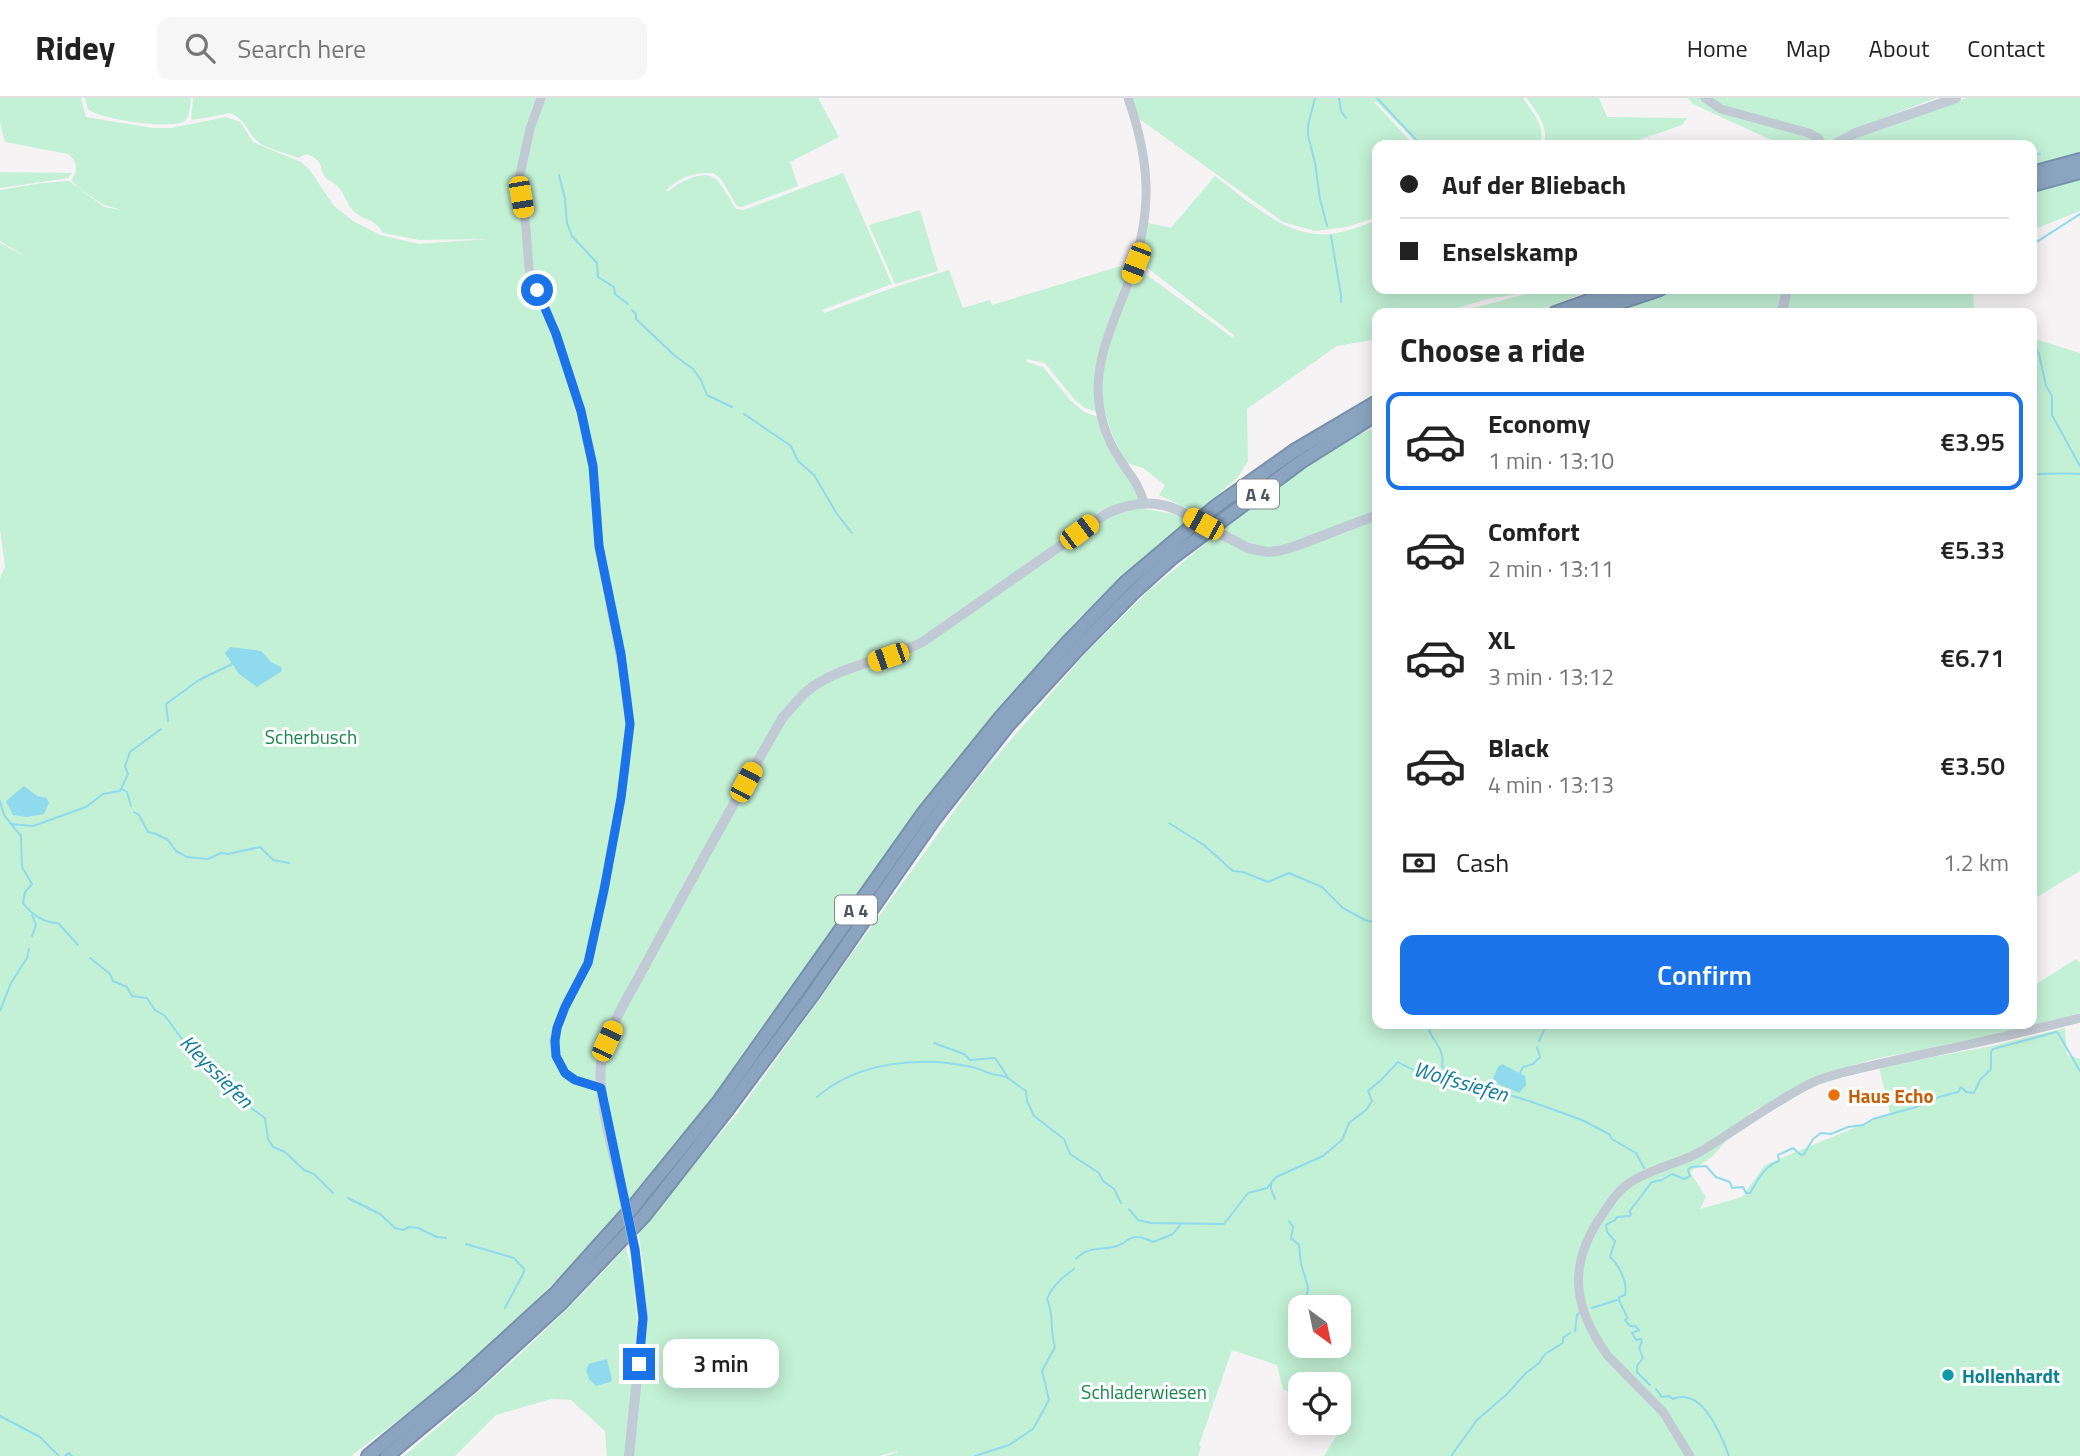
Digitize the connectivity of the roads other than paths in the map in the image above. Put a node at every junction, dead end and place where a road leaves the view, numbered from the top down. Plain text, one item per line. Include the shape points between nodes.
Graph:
1 (541, 98) edge
2 (1128, 98) edge
3 (1705, 98) edge
4 (1956, 98) edge
5 (1819, 140) edge
6 (1843, 140) edge
7 (2080, 160) edge
8 (2037, 172) edge
9 (2080, 172) edge
10 (2037, 184) edge
11 (1608, 294) edge
12 (1645, 294) edge
13 (1658, 294) edge
14 (1569, 308) edge
15 (1604, 308) edge
16 (1625, 308) edge
17 (1372, 405) edge
18 (1372, 417) edge
19 (1372, 427) edge
20 (1344, 434) junction
21 (1144, 503) junction
22 (1372, 517) edge
23 (2080, 1018) edge
24 (2036, 1029) edge
25 (2037, 1029) edge
26 (601, 1088) junction
27 (368, 1456) edge
28 (387, 1456) edge
29 (629, 1456) edge
30 (1690, 1456) edge

1 - 26 street via 519,179 529,269 581,411 630,724 621,798 588,963 565,1007 555,1041 556,1056 565,1073
2 - 21 street via 1144,155 1146,219 1136,263 1100,360 1098,388 1108,437
3 - 5 street via 1721,109 1809,133
4 - 6 main road
7 - 8 highway
9 - 10 highway
11 - 14 highway
12 - 15 highway
13 - 16 highway
17 - 27 highway, A 4 via 1294,451 1215,508 1126,582 1067,643 925,811 720,1100 633,1207 555,1294
18 - 20 highway, A 4
19 - 20 highway
20 - 28 highway, A 4 via 1174,557 1076,651 1009,724 935,818 788,1028 644,1216 552,1311
21 - 22 main road, bridge via 1180,511 1248,548 1267,552
21 - 26 main road via 1096,519 924,641 836,674 806,692 783,717 758,760 623,1007 603,1053
23 - 25 street
24 - 30 street via 1816,1080 1696,1154 1621,1189 1583,1248 1579,1295 1601,1346 1664,1412
26 - 29 main road, bridge via 635,1250 643,1318

